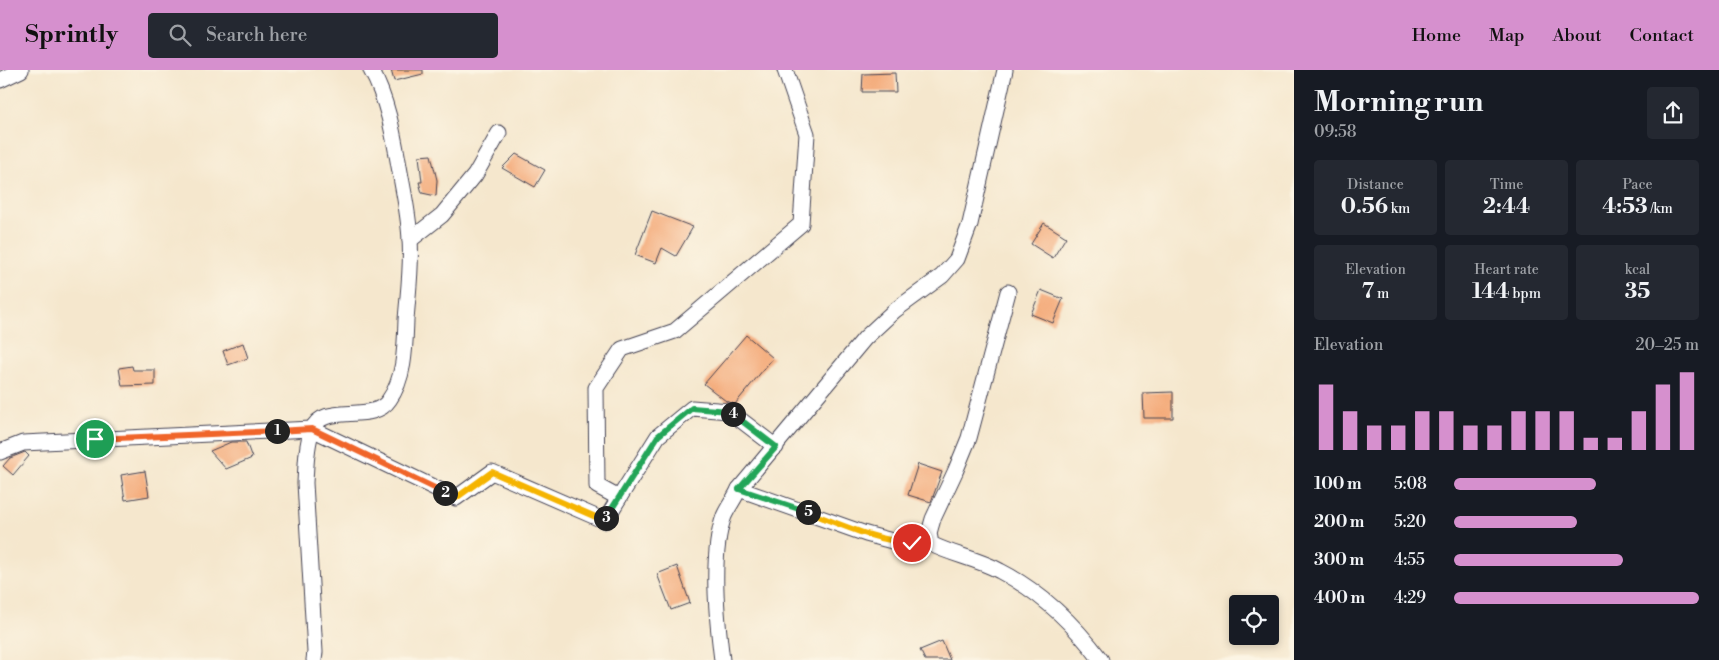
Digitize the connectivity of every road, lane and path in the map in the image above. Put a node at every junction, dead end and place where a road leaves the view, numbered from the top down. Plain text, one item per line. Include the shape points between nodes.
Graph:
1 (21, 70) edge
2 (371, 70) edge
3 (785, 70) edge
4 (1005, 70) edge
5 (0, 80) edge
6 (500, 133) dead end
7 (410, 240) junction
8 (1008, 292) dead end
9 (312, 429) junction
10 (776, 447) junction
11 (0, 452) edge
12 (739, 489) junction
13 (619, 498) junction
14 (931, 544) junction
15 (314, 660) edge
16 (722, 660) edge
17 (1101, 660) edge

1 - 5 street
2 - 7 street via 393,136
3 - 13 street via 807,134 802,224 675,331 622,349 596,388 596,486
4 - 10 street via 970,224 958,259 942,276 894,311 865,338
6 - 7 street via 474,175 442,215
7 - 9 street via 405,343 398,386 381,408 327,416
8 - 14 street via 969,438 933,519 929,533
9 - 11 street via 23,443
9 - 13 street via 456,498 492,472 605,521
9 - 15 street via 305,483
10 - 12 street
10 - 13 street via 729,411 692,408 658,436
12 - 14 street via 866,534 896,542
12 - 16 street via 724,517 716,554
14 - 17 street via 999,570 1037,594 1070,624

